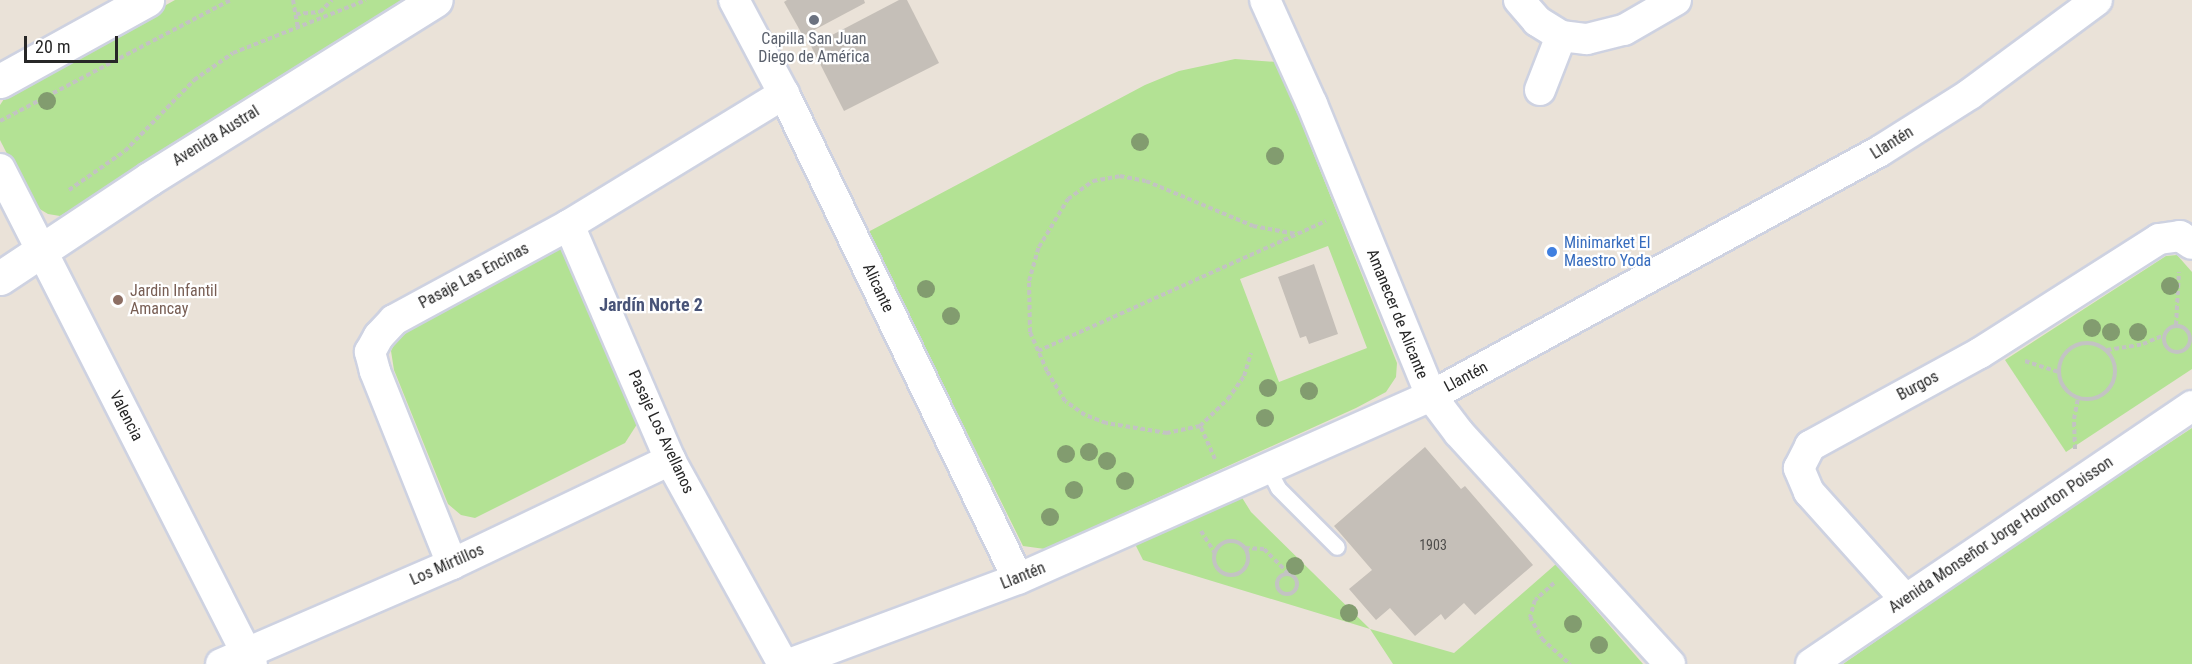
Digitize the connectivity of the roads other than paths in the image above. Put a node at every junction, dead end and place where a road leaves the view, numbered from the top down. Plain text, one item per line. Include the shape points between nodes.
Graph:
1 (147, 0) edge
2 (436, 0) edge
3 (734, 0) edge
4 (1265, 0) edge
5 (1519, 0) edge
6 (1676, 0) edge
7 (2097, 0) edge
8 (1561, 36) junction
9 (0, 81) edge
10 (1540, 90) dead end
11 (784, 94) junction
12 (0, 169) edge
13 (569, 225) junction
14 (2186, 240) edge
15 (40, 250) junction
16 (0, 278) edge
17 (1431, 396) junction
18 (2192, 406) edge
19 (670, 460) junction
20 (1268, 469) junction
21 (1337, 547) dead end
22 (452, 564) junction
23 (1018, 579) junction
24 (1905, 599) junction
25 (240, 660) edge
26 (783, 664) edge
27 (789, 664) edge
28 (1670, 664) edge
29 (1811, 664) edge

1 - 9 main road
2 - 15 main road, Avenida Austral
3 - 11 street, Alicante
4 - 17 street, Amanecer de Alicante
5 - 8 street via 1538,21
6 - 8 street via 1624,30 1587,39
7 - 17 street, Llantén via 1970,94 1880,151
8 - 10 street
11 - 13 street, Pasaje Las Encinas
11 - 23 street, Alicante
12 - 15 street, Valencia
13 - 19 street, Pasaje Los Avellanos
13 - 22 street, Pasaje Las Encinas via 394,320 370,352
14 - 24 street, Burgos via 2158,239 1980,353 1809,446 1799,468 1809,492
15 - 16 main road, Avenida Austral
15 - 25 street, Valencia
17 - 20 street, Llantén
17 - 28 street, Amanecer de Alicante
18 - 24 street, Avenida Monseñor Jorge Hourton Poisson
19 - 22 street, Los Mirtillos
19 - 26 street, Pasaje Los Avellanos
20 - 21 lane via 1278,488
20 - 23 street, Llantén
22 - 25 street, Los Mirtillos
23 - 27 street, Llantén
24 - 29 street, Avenida Monseñor Jorge Hourton Poisson

